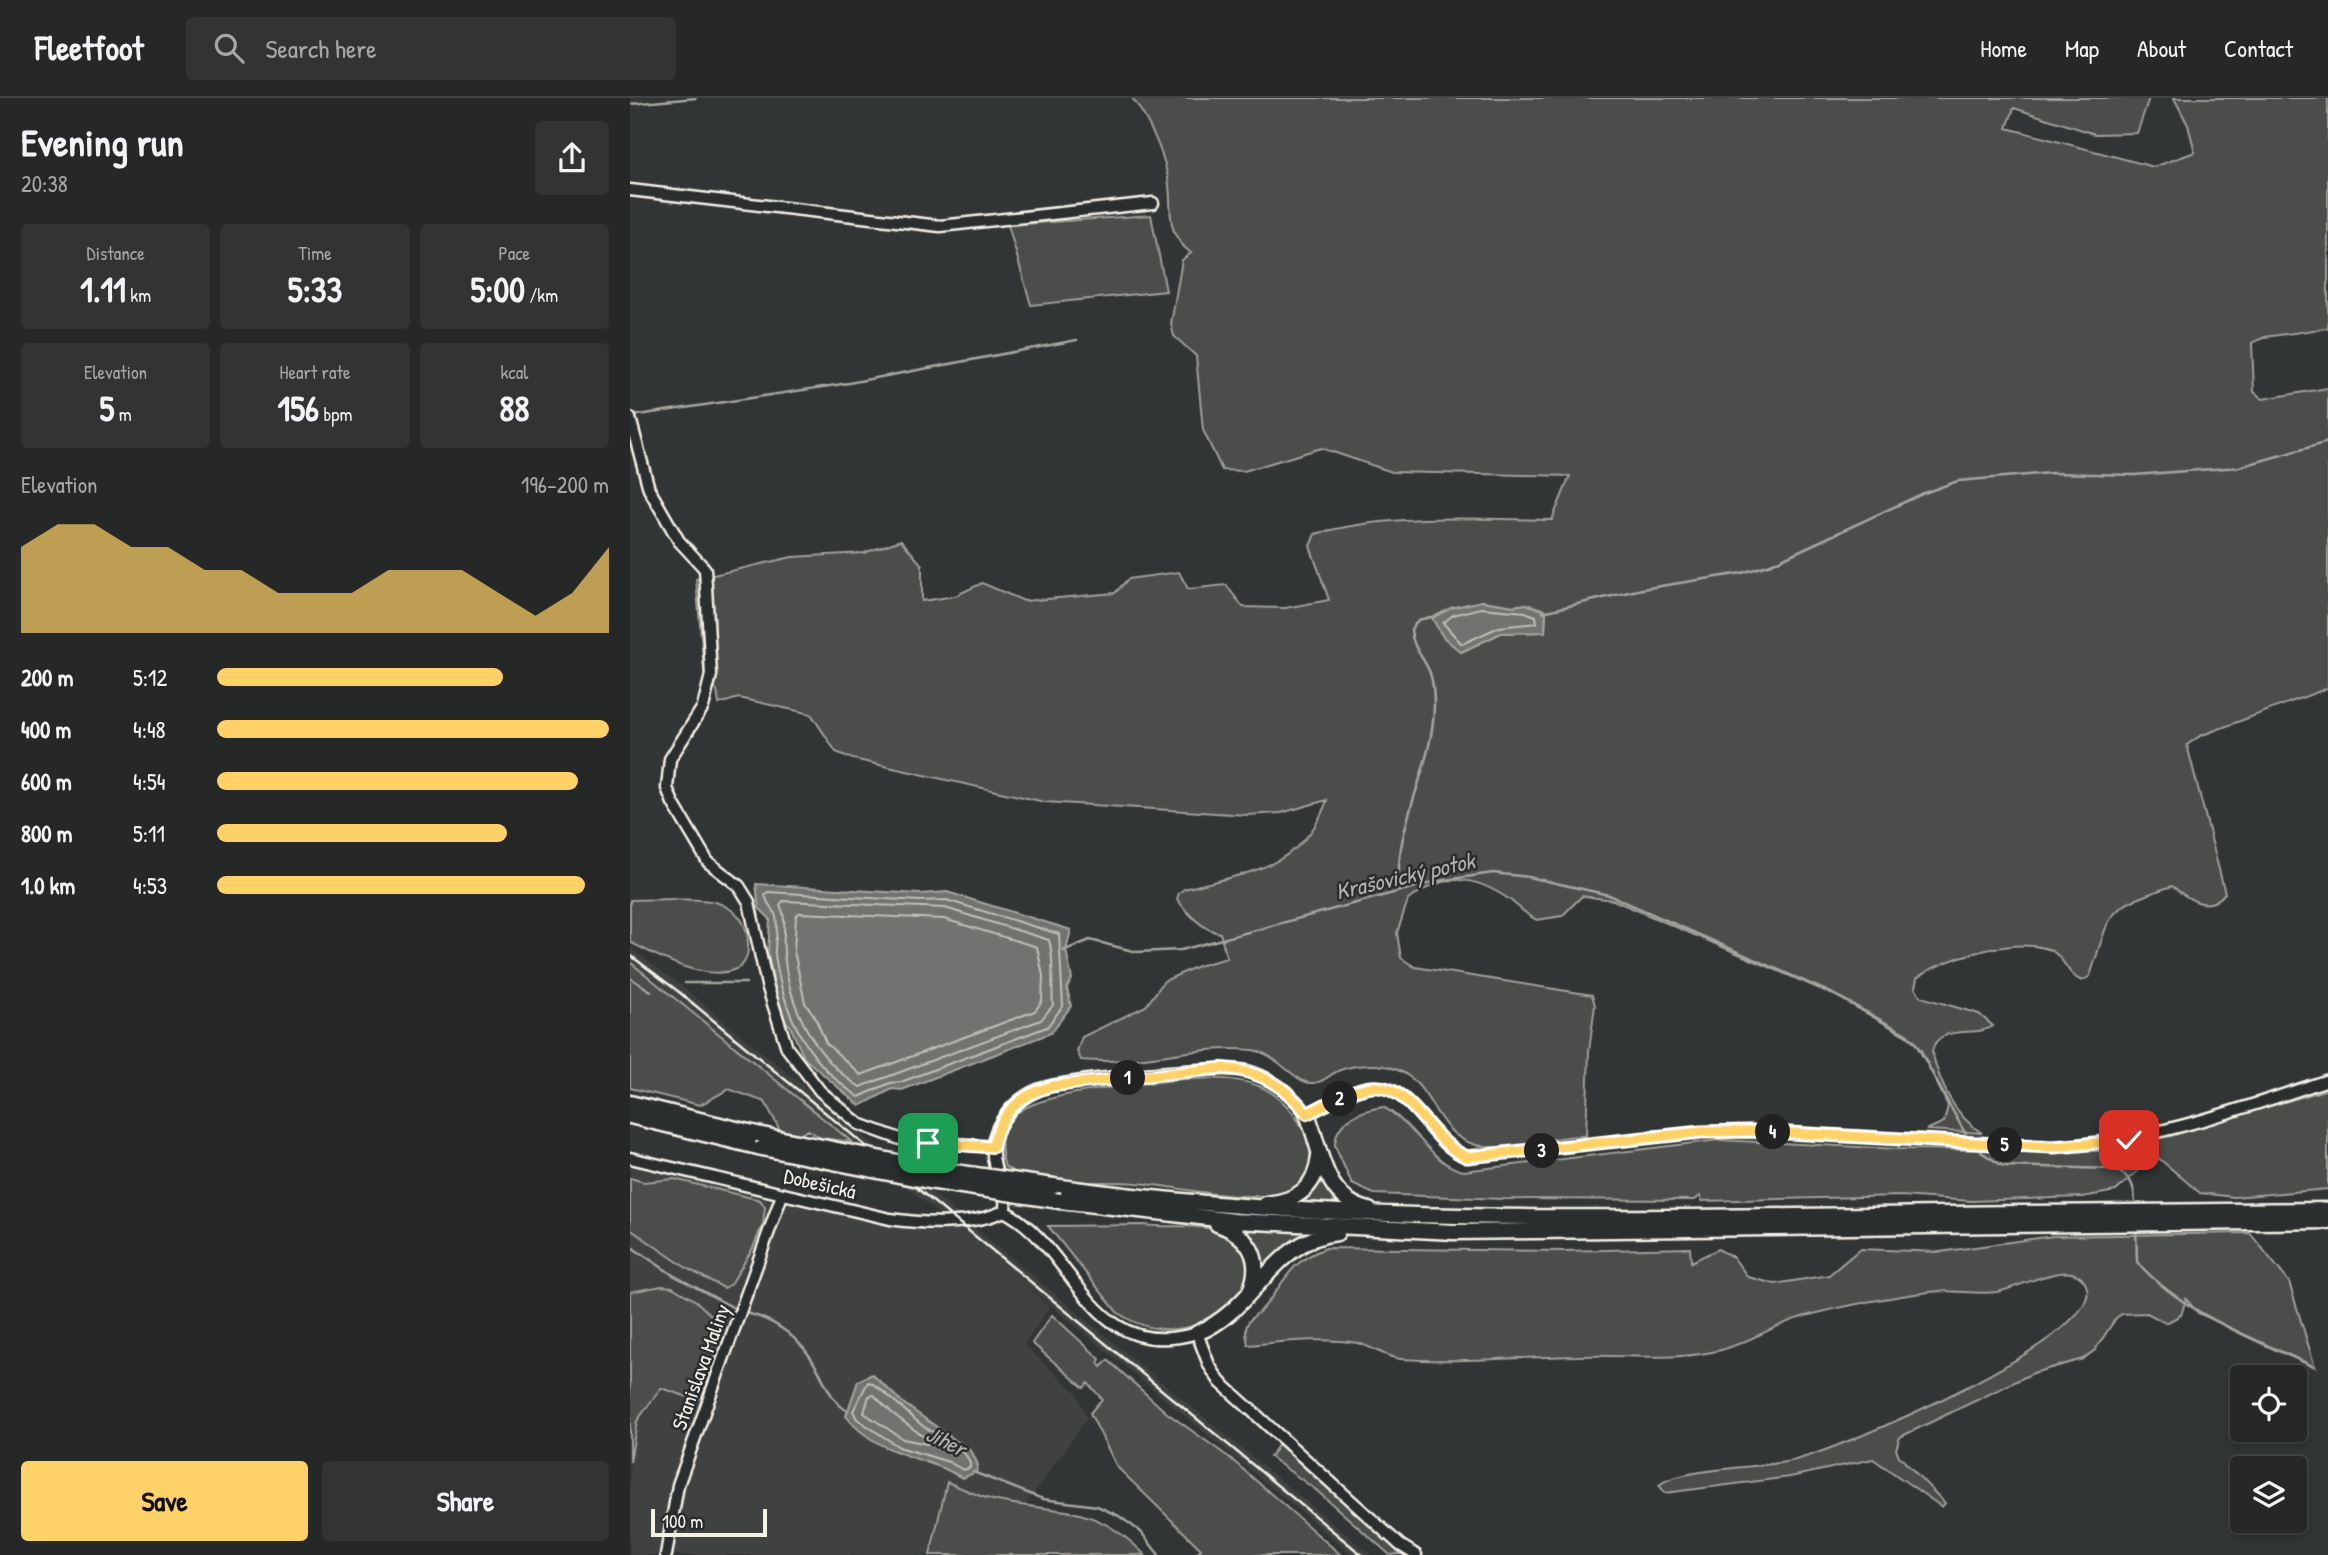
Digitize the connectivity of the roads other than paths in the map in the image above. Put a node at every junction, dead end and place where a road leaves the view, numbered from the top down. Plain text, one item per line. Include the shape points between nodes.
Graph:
1 (630, 190) edge
2 (1153, 203) dead end
3 (630, 418) edge
4 (2328, 1080) edge
5 (630, 1103) edge
6 (1307, 1114) junction
7 (630, 1116) edge
8 (993, 1147) junction
9 (1319, 1154) junction
10 (630, 1158) edge
11 (782, 1195) junction
12 (1232, 1206) junction
13 (2328, 1210) edge
14 (1004, 1211) junction
15 (1394, 1216) junction
16 (1194, 1217) junction
17 (2129, 1218) junction
18 (2147, 1218) junction
19 (2328, 1221) edge
20 (1384, 1229) junction
21 (1244, 1301) junction
22 (1197, 1333) junction
23 (666, 1555) edge
24 (1416, 1555) edge

1 - 2 street via 940,226
3 - 8 street via 649,489 679,541 705,569 710,684 702,707 670,759 667,788 708,862 739,887 749,902 788,1048 820,1091 859,1124 900,1139
4 - 6 street via 2172,1130 2129,1140 2053,1147 1738,1131 1467,1157 1438,1140 1412,1105 1387,1088 1359,1090
5 - 12 highway, bridge via 933,1169
6 - 8 street via 1280,1086 1244,1070 1222,1068 1075,1083 1036,1090 1022,1099 1003,1119
6 - 9 highway
7 - 16 highway, bridge via 929,1181
8 - 14 street via 996,1177 1006,1200
9 - 12 highway via 1315,1176 1299,1196
9 - 15 highway via 1343,1199
10 - 11 street, Dobešická
11 - 14 street, Dobešická via 912,1222 979,1218
11 - 23 street, Stanislava Maliny via 677,1485
12 - 15 highway
13 - 18 highway
14 - 22 street via 1028,1226 1077,1289 1108,1320 1153,1338
15 - 17 highway
16 - 20 highway
16 - 21 highway via 1233,1229 1250,1246 1256,1269
17 - 18 highway
17 - 20 highway via 1603,1232
18 - 19 highway
20 - 21 highway via 1306,1239 1281,1258
21 - 22 highway via 1221,1321
22 - 24 street via 1220,1382

